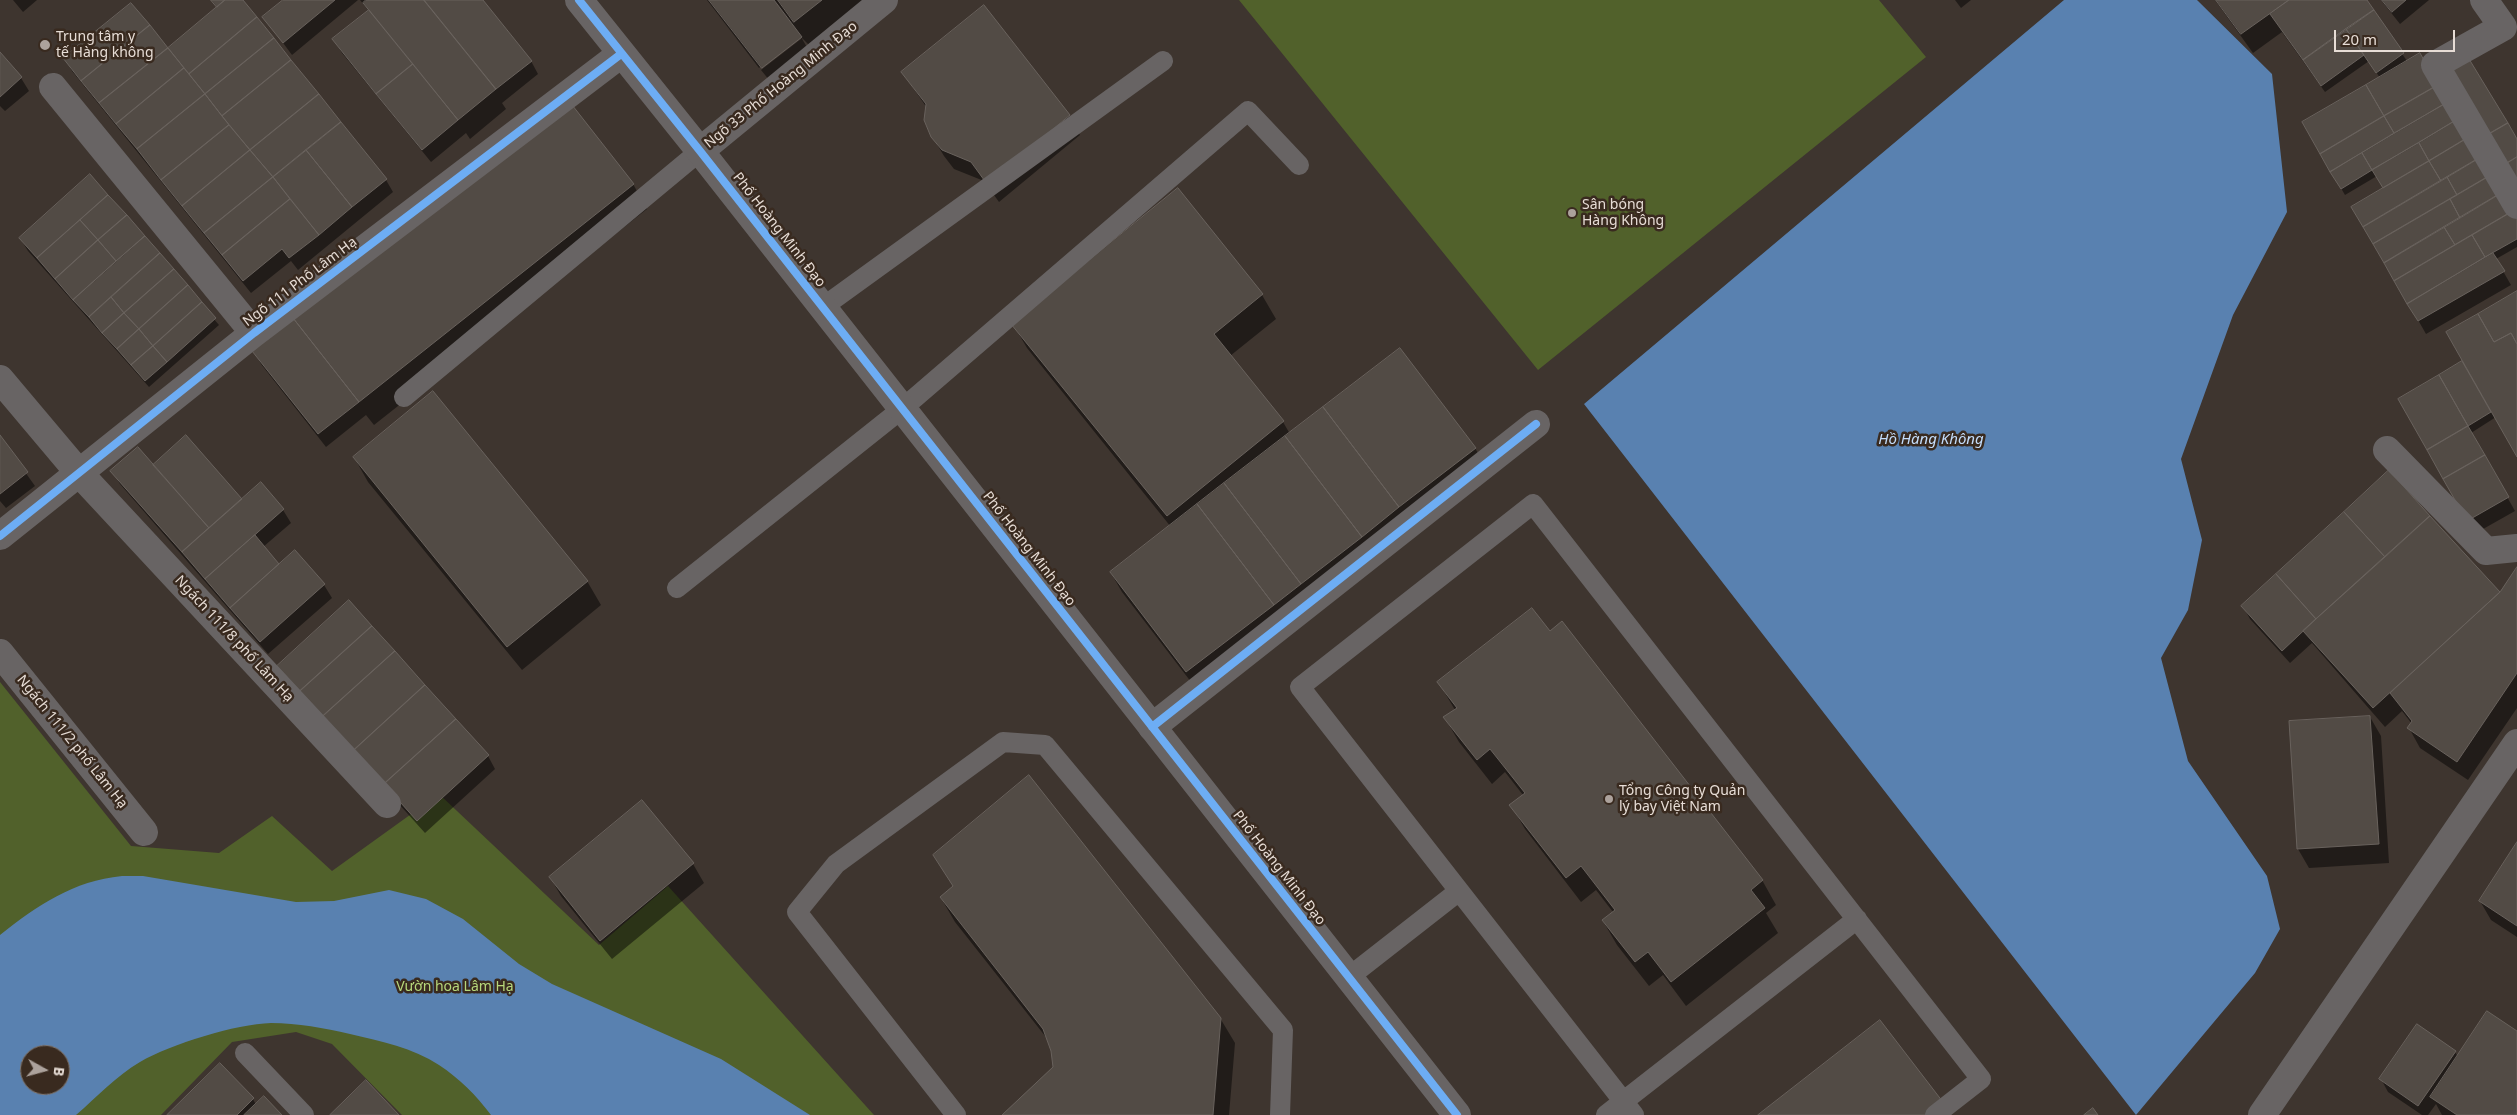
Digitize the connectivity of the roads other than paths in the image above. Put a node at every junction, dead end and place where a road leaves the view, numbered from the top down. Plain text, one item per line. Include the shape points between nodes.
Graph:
1 (579, 0) edge
2 (884, 0) edge
3 (2484, 0) edge
4 (621, 54) junction
5 (1163, 61) dead end
6 (53, 87) dead end
7 (700, 151) junction
8 (1299, 165) dead end
9 (2517, 205) edge
10 (823, 307) junction
11 (254, 333) junction
12 (0, 379) edge
13 (404, 397) dead end
14 (902, 408) junction
15 (1536, 424) dead end
16 (2386, 450) dead end
17 (80, 474) junction
18 (0, 536) edge
19 (2517, 548) edge
20 (677, 588) dead end
21 (0, 653) edge
22 (1152, 727) junction
23 (2517, 744) edge
24 (387, 804) dead end
25 (144, 832) dead end
26 (1459, 891) junction
27 (1857, 919) junction
28 (1349, 978) junction
29 (244, 1053) dead end
30 (1629, 1108) edge
31 (304, 1115) edge
32 (956, 1115) edge
33 (1280, 1115) edge
34 (1457, 1115) edge
35 (1606, 1115) edge
36 (1935, 1115) edge
37 (2262, 1115) edge

1 - 4 street, Phố Hoàng Minh Đạo
2 - 7 street, Ngõ 33 Phố Hoàng Minh Đạo
3 - 9 street via 2503,27 2435,65
4 - 7 street, Phố Hoàng Minh Đạo
4 - 11 street, Ngõ 111 Phố Lâm Hạ
5 - 10 lane
6 - 11 street
7 - 10 street, Phố Hoàng Minh Đạo
7 - 13 lane
8 - 14 lane via 1248,111
10 - 14 street, Phố Hoàng Minh Đạo
11 - 17 street, Ngõ 111 Phố Lâm Hạ
12 - 17 street, Ngách 111/8 phố Lâm Hạ
14 - 20 lane
14 - 22 street, Phố Hoàng Minh Đạo
15 - 22 street
16 - 19 street via 2486,552
17 - 18 street, Ngõ 111 Phố Lâm Hạ
17 - 24 street, Ngách 111/8 phố Lâm Hạ
21 - 25 street, Ngách 111/2 phố Lâm Hạ
22 - 28 street, Phố Hoàng Minh Đạo
23 - 37 street
26 - 27 lane via 1300,687 1533,504
26 - 28 lane
26 - 30 lane
27 - 30 lane
27 - 36 lane via 1981,1079
28 - 34 street, Phố Hoàng Minh Đạo
29 - 31 lane
30 - 35 lane
32 - 33 lane via 797,912 836,864 1003,742 1045,745 1283,1030

